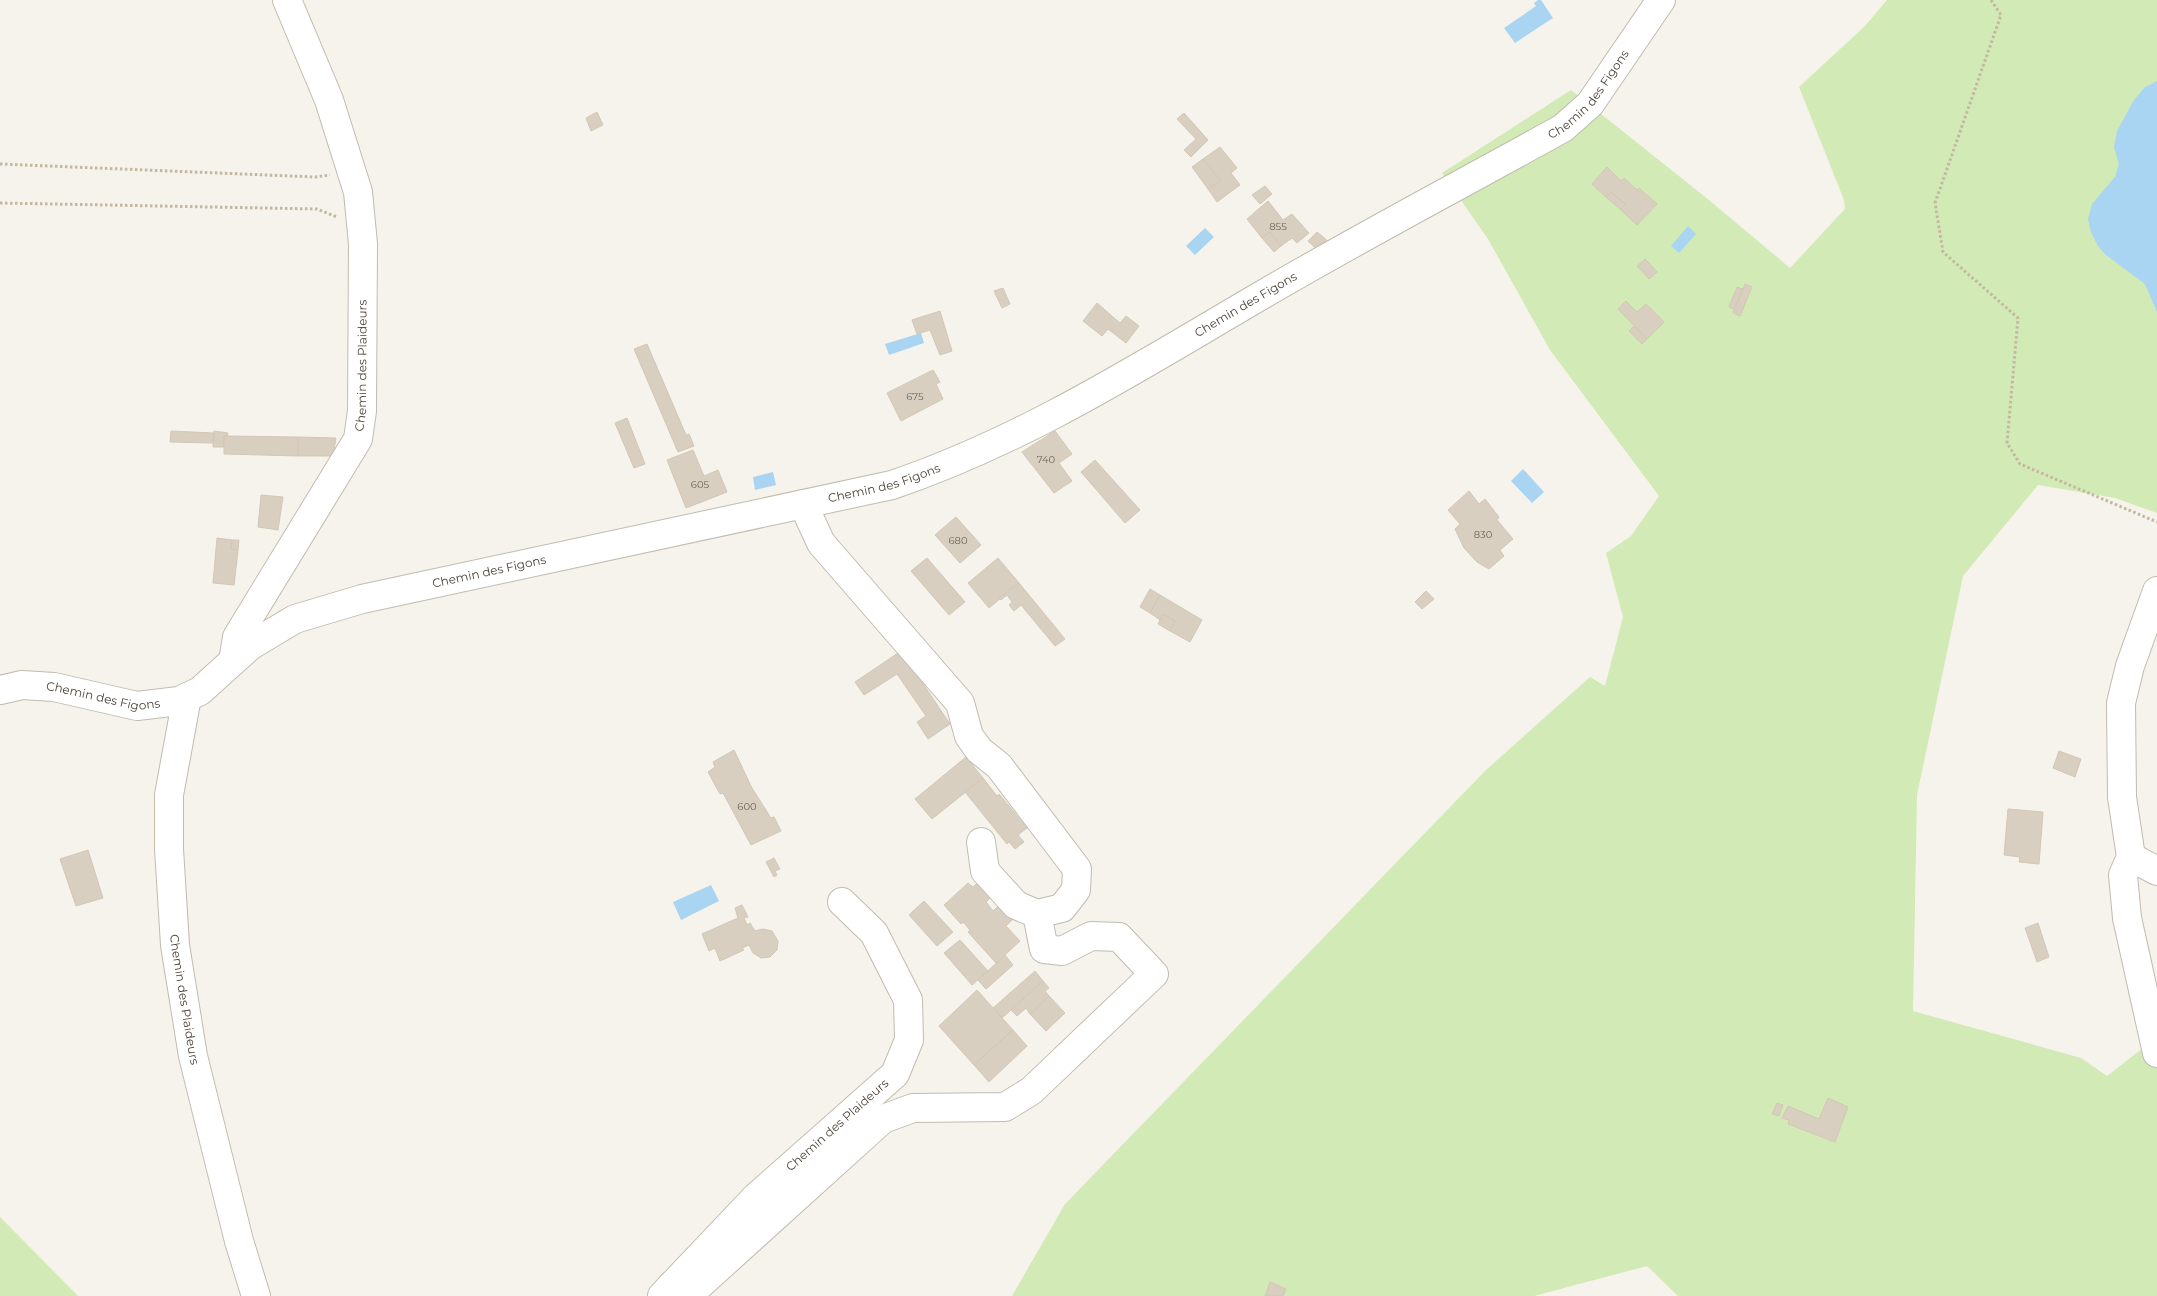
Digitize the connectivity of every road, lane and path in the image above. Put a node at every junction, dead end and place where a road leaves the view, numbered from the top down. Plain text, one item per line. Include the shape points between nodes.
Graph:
1 (287, 0) edge
2 (1661, 0) edge
3 (1991, 0) edge
4 (0, 164) edge
5 (353, 173) junction
6 (0, 203) edge
7 (362, 234) junction
8 (803, 504) junction
9 (2157, 522) edge
10 (2157, 591) edge
11 (233, 661) junction
12 (0, 690) edge
13 (187, 697) junction
14 (981, 842) dead end
15 (2131, 856) junction
16 (2157, 871) edge
17 (842, 902) dead end
18 (1037, 914) junction
19 (2157, 1053) edge
20 (683, 1292) edge
21 (256, 1296) edge

1 - 5 street, Chemin des Plaideurs via 329,100
2 - 8 street, Chemin des Figons via 1590,104 1563,128 1010,437 892,485
3 - 9 path via 2001,15 1935,202 1942,252 2018,318 2007,443 2020,464
4 - 5 path via 315,177
5 - 7 street, Chemin des Plaideurs
6 - 7 path via 317,209 342,218
7 - 11 street, Chemin des Plaideurs via 362,411 358,439 238,637
8 - 11 street, Chemin des Figons via 362,599 295,619 250,646
8 - 18 street via 821,543 960,703 970,736 979,750 999,766 1077,869 1076,890 1062,908
10 - 15 street via 2130,666 2121,703 2122,797
11 - 13 street, Chemin des Figons via 200,691
12 - 13 street, Chemin des Figons via 22,685 54,687 137,706 179,701
13 - 21 street, Chemin des Plaideurs via 169,795 169,849 176,945 193,1056
14 - 18 street via 985,871 1016,905
15 - 16 street
15 - 19 street via 2123,875 2127,918
17 - 20 street, Chemin des Plaideurs via 874,933 908,1000 909,1040 895,1074 756,1197
18 - 20 street via 1044,949 1062,951 1091,936 1118,937 1154,974 1031,1091 1005,1107 913,1108 883,1119

